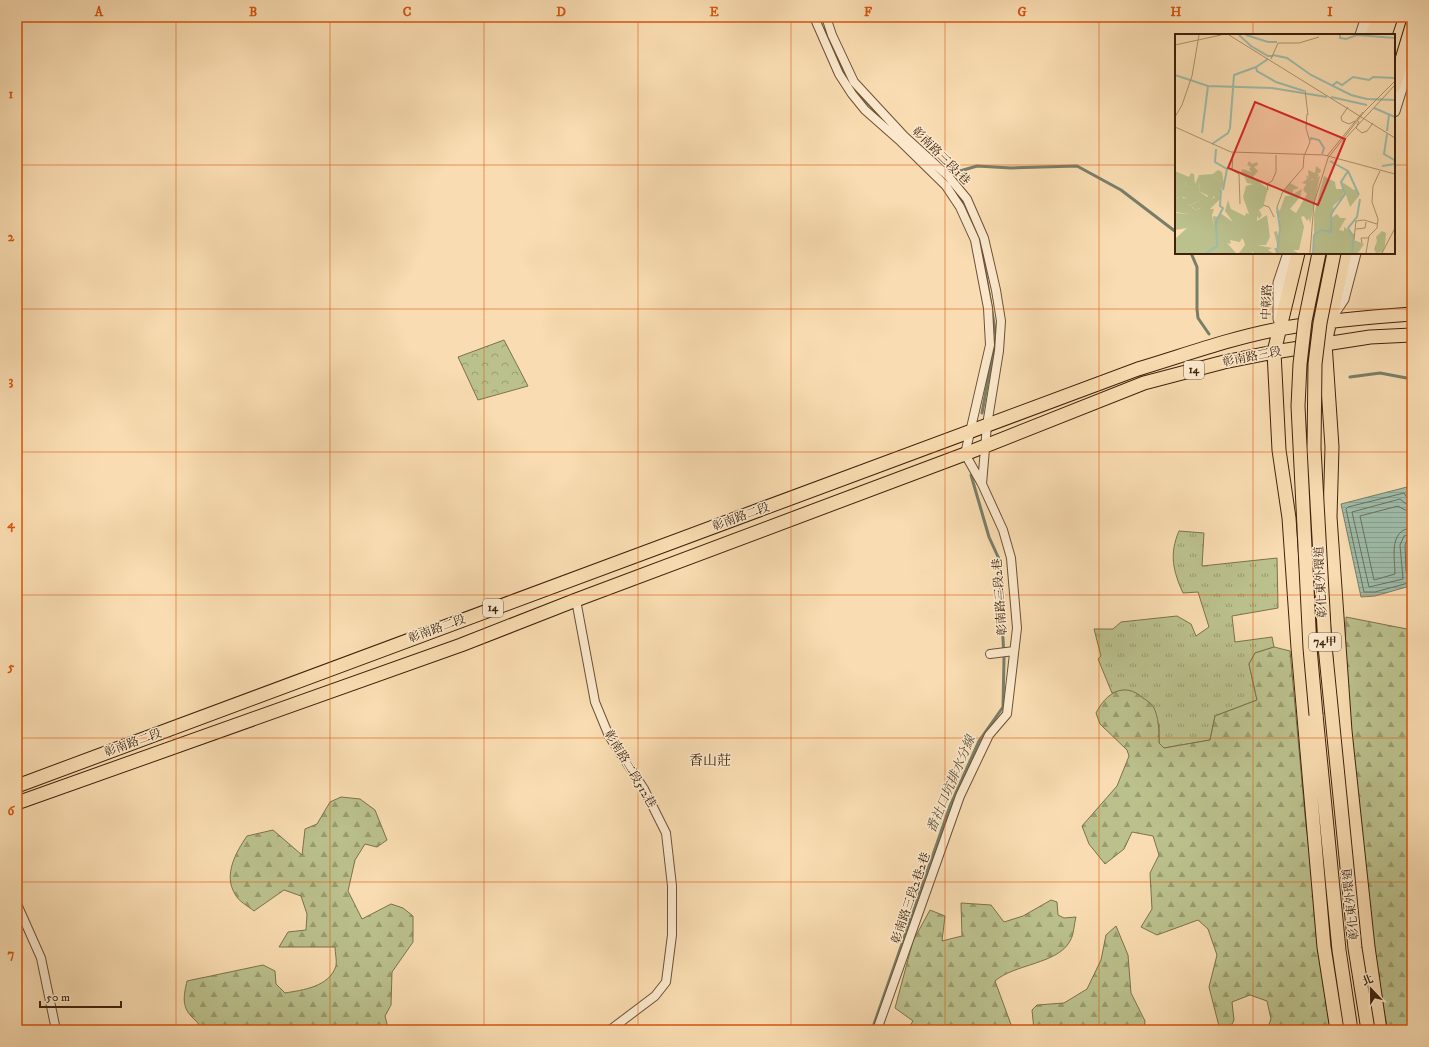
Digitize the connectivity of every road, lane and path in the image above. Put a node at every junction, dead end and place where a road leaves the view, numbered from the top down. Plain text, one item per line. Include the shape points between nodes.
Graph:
1 (814, 17) edge
2 (826, 17) edge
3 (1367, 17) edge
4 (1379, 17) edge
5 (1391, 17) edge
6 (1406, 17) edge
7 (1412, 26) edge
8 (1361, 34) edge
9 (1372, 34) edge
10 (1386, 34) edge
11 (1395, 54) edge
12 (1412, 54) edge
13 (1395, 83) edge
14 (1395, 108) edge
15 (1289, 254) edge
16 (1298, 254) edge
17 (1319, 254) edge
18 (1334, 254) edge
19 (1345, 254) edge
20 (1355, 254) edge
21 (1412, 314) edge
22 (1329, 321) junction
23 (1279, 329) junction
24 (1412, 335) edge
25 (1325, 343) junction
26 (1274, 352) junction
27 (987, 425) junction
28 (969, 431) junction
29 (986, 446) junction
30 (965, 454) junction
31 (982, 484) junction
32 (571, 579) junction
33 (576, 600) junction
34 (1014, 651) junction
35 (990, 654) dead end
36 (1007, 714) joint
37 (152, 736) junction
38 (159, 753) junction
39 (17, 786) edge
40 (17, 803) edge
41 (17, 904) edge
42 (56, 1030) edge
43 (610, 1030) edge
44 (877, 1030) edge
45 (1337, 1030) edge
46 (1351, 1030) edge
47 (1368, 1030) edge
48 (1380, 1030) edge

1 - 28 street, 彰南路三段1巷 via 839,74 852,94 865,110 946,186 960,207 975,240 988,308 990,345
2 - 27 street, 彰南路三段1巷 via 854,82 904,136 948,176 967,199 984,238 1001,321 999,351
3 - 8 street
4 - 9 main road
5 - 10 main road
6 - 11 main road
7 - 13 main road
12 - 14 street
15 - 23 street, 中彰路 via 1279,283
16 - 23 main road
17 - 46 main road, 彰化東外環道 / 74甲, bridge via 1305,321 1300,364 1299,449 1312,670 1339,950
18 - 47 main road, 彰化東外環道 / 74甲, bridge via 1315,364 1314,448 1325,646 1355,948
19 - 22 main road
20 - 22 street via 1343,299
21 - 22 main road, 彰南路三段 / 14
22 - 23 main road, 彰南路三段 / 14
22 - 25 main road
23 - 26 main road
23 - 27 main road, 彰南路三段 / 14 via 1232,340 1138,369
24 - 25 main road, 彰南路三段 / 14
25 - 26 main road, 彰南路三段 / 14
25 - 48 main road, 74甲 via 1332,447 1329,499 1338,645 1368,947
26 - 29 main road, 彰南路三段 / 14 via 1144,383
26 - 45 main road, 74甲 via 1279,450 1287,502 1324,947
27 - 28 main road, 14
27 - 29 street
28 - 30 street, 彰南路三段1巷
28 - 32 main road, 彰南路二段 / 14 via 844,480
29 - 30 main road, 14
29 - 31 street
30 - 31 street, 彰南路三段2巷
30 - 33 main road, 彰南路二段 / 14
31 - 34 street, 彰南路三段2巷 via 1004,530 1011,558 1016,628
32 - 33 main road, 彰南路二段512巷
32 - 37 main road, 彰南路二段 / 14
33 - 38 main road, 彰南路二段 / 14 via 461,645
33 - 43 street, 彰南路二段512巷 via 595,702 609,736 644,789 666,833 672,886 672,935 666,982 655,996
34 - 35 street
34 - 36 street, 彰南路三段2巷
36 - 44 street, 彰南路三段2巷2巷 via 989,735 960,796
37 - 38 main road
37 - 39 main road, 彰南路二段 / 14
38 - 40 main road, 彰南路二段 / 14
41 - 42 street via 41,958

